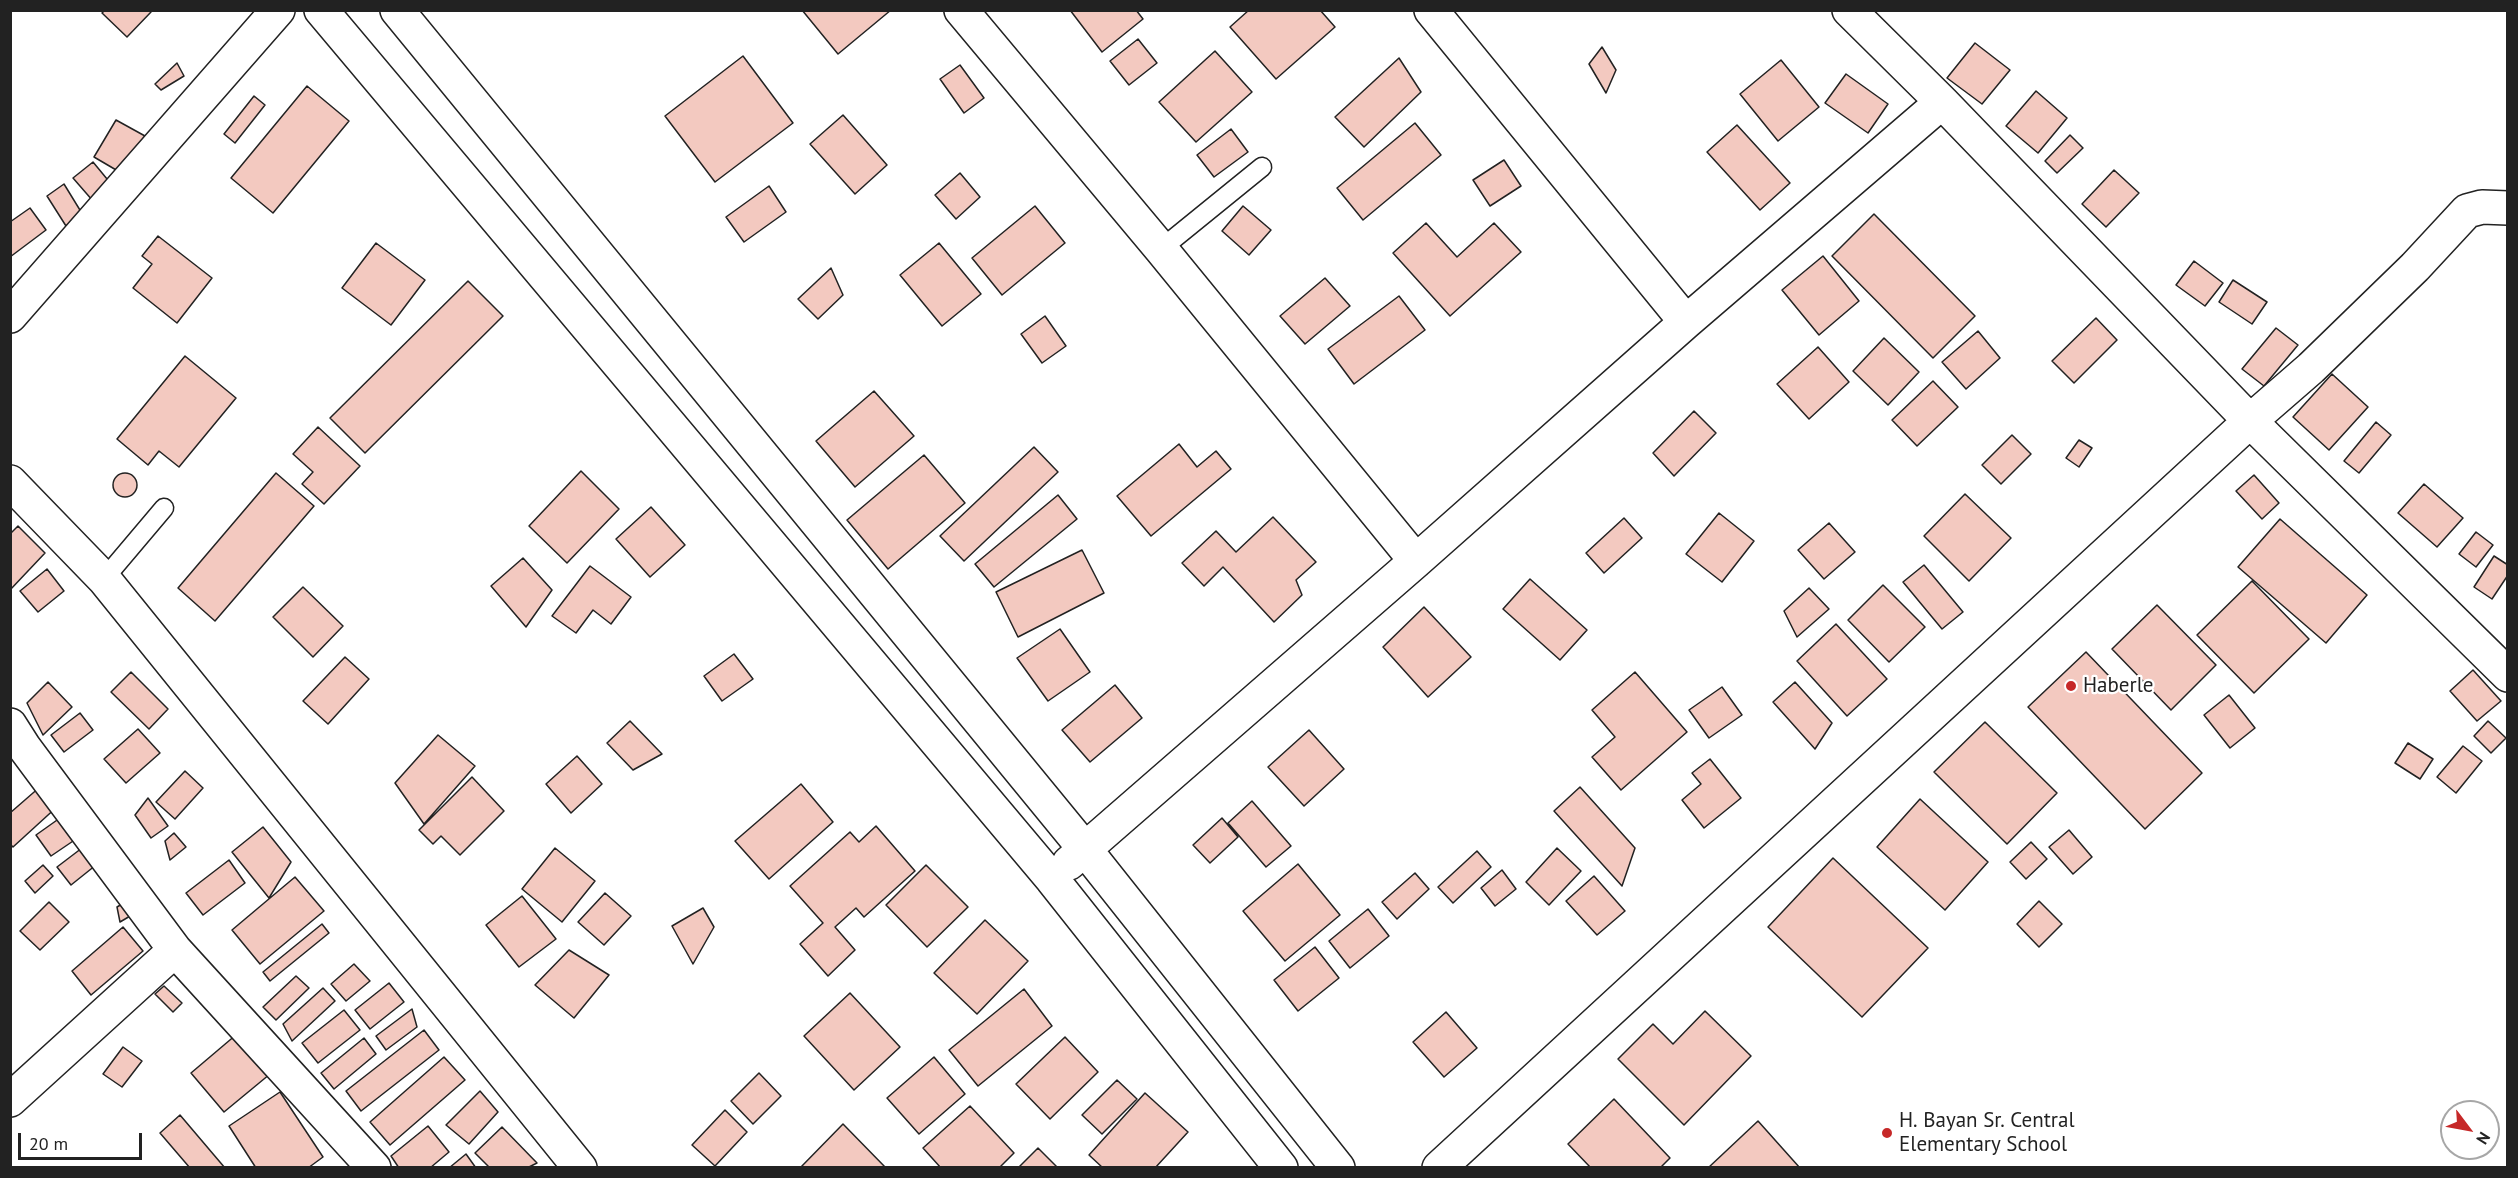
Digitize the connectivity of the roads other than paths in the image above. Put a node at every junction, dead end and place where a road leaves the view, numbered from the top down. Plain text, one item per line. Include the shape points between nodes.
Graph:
1 (278, 10) edge
2 (321, 10) edge
3 (397, 10) edge
4 (961, 10) edge
5 (1431, 10) edge
6 (1849, 10) edge
7 (1942, 102) junction
8 (1262, 167) dead end
9 (2508, 208) edge
10 (1161, 249) junction
11 (10, 316) edge
12 (1686, 322) junction
13 (2250, 421) junction
14 (10, 482) edge
15 (164, 508) dead end
16 (1416, 561) junction
17 (105, 579) junction
18 (2508, 675) edge
19 (15, 744) edge
20 (1084, 848) junction
21 (1052, 879) junction
22 (175, 950) junction
23 (10, 1100) edge
24 (374, 1167) edge
25 (580, 1167) edge
26 (1281, 1167) edge
27 (1338, 1167) edge
28 (1439, 1167) edge

1 - 11 street
2 - 21 street
3 - 20 street
4 - 10 street
5 - 12 street
6 - 7 street
7 - 12 street
7 - 13 street
8 - 10 lane
9 - 13 street via 2467,211 2311,368
10 - 16 street
12 - 16 street
13 - 18 street
13 - 28 street
14 - 17 street
15 - 17 lane
16 - 20 street
17 - 25 street
19 - 22 street
20 - 21 street
20 - 27 street
21 - 26 street
22 - 23 street
22 - 24 street

